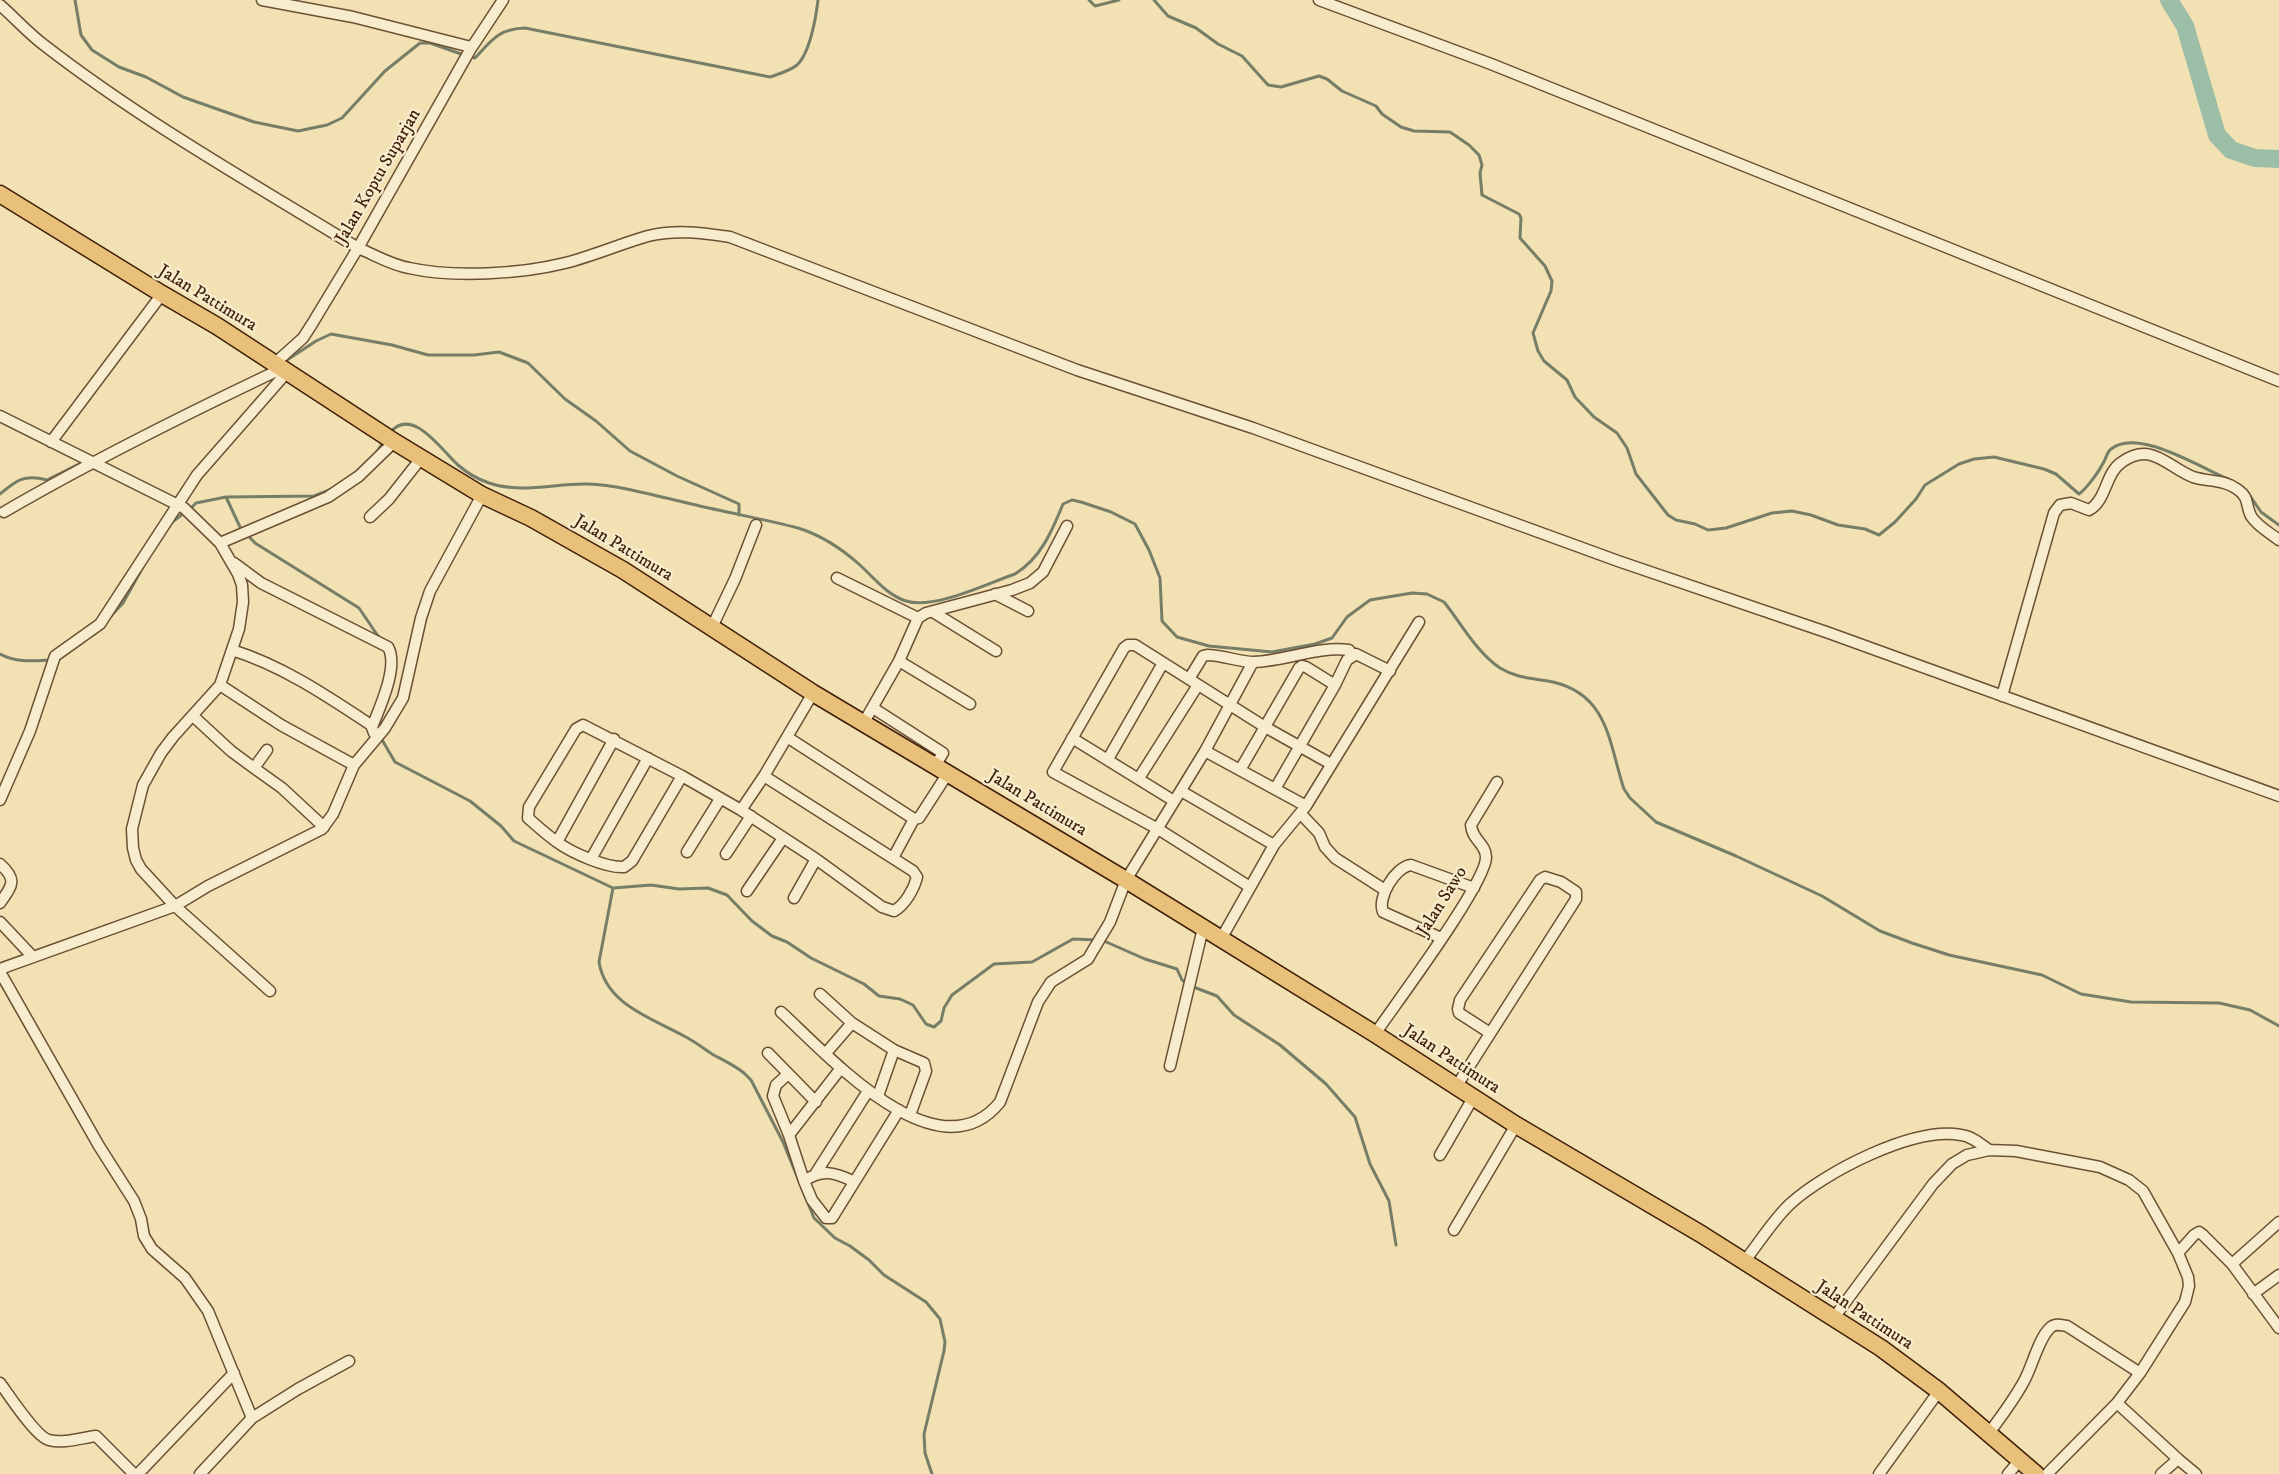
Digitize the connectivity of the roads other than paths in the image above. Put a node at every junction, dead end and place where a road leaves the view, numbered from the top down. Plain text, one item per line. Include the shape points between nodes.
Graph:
1 (262, 0) edge
2 (503, 0) edge
3 (1319, 0) edge
4 (0, 5) edge
5 (470, 49) junction
6 (0, 194) edge
7 (358, 248) junction
8 (162, 294) junction
9 (280, 367) junction
10 (2279, 381) edge
11 (0, 416) edge
12 (389, 438) junction
13 (51, 442) junction
14 (422, 458) junction
15 (90, 462) junction
16 (482, 495) junction
17 (184, 508) junction
18 (4, 512) dead end
19 (370, 517) dead end
20 (756, 525) dead end
21 (1067, 526) dead end
22 (2279, 540) edge
23 (220, 543) junction
24 (231, 561) junction
25 (837, 578) dead end
26 (995, 594) junction
27 (1028, 611) dead end
28 (933, 612) junction
29 (918, 618) junction
30 (1419, 622) dead end
31 (712, 627) junction
32 (232, 650) junction
33 (996, 651) dead end
34 (1353, 656) junction
35 (899, 661) junction
36 (1253, 662) junction
37 (1163, 663) junction
38 (1390, 671) junction
39 (1194, 682) junction
40 (220, 685) junction
41 (1335, 685) junction
42 (813, 693) junction
43 (2002, 696) junction
44 (970, 704) dead end
45 (1231, 705) junction
46 (873, 708) junction
47 (193, 716) junction
48 (863, 723) junction
49 (372, 726) junction
50 (1265, 727) junction
51 (787, 737) junction
52 (377, 738) junction
53 (1072, 738) junction
54 (614, 739) junction
55 (1299, 747) junction
56 (267, 750) dead end
57 (1205, 751) junction
58 (648, 758) junction
59 (1108, 759) junction
60 (1330, 764) junction
61 (354, 765) junction
62 (254, 768) junction
63 (941, 770) junction
64 (1240, 770) junction
65 (682, 776) junction
66 (764, 776) junction
67 (1139, 778) junction
68 (1497, 782) dead end
69 (1275, 789) junction
70 (1181, 791) junction
71 (2279, 796) edge
72 (720, 799) junction
73 (0, 800) edge
74 (1174, 801) junction
75 (741, 810) junction
76 (1303, 810) junction
77 (751, 816) junction
78 (914, 819) junction
79 (324, 827) junction
80 (1158, 829) junction
81 (783, 838) junction
82 (557, 843) junction
83 (1274, 845) junction
84 (687, 852) dead end
85 (726, 854) dead end
86 (893, 858) junction
87 (591, 859) junction
88 (816, 859) junction
89 (0, 864) edge
90 (1126, 880) junction
91 (1250, 887) junction
92 (1474, 888) junction
93 (1385, 890) junction
94 (747, 891) dead end
95 (794, 897) dead end
96 (0, 903) edge
97 (175, 906) junction
98 (0, 921) edge
99 (1203, 928) junction
100 (1442, 938) junction
101 (1221, 939) junction
102 (33, 957) junction
103 (0, 971) edge
104 (270, 991) dead end
105 (820, 994) dead end
106 (781, 1012) dead end
107 (852, 1023) junction
108 (1490, 1033) junction
109 (1375, 1034) junction
110 (894, 1050) junction
111 (768, 1053) dead end
112 (826, 1053) junction
113 (1170, 1066) dead end
114 (841, 1068) junction
115 (787, 1075) junction
116 (1456, 1087) junction
117 (873, 1094) junction
118 (1473, 1098) junction
119 (816, 1102) junction
120 (899, 1110) junction
121 (910, 1115) junction
122 (1516, 1125) junction
123 (789, 1135) junction
124 (1989, 1150) junction
125 (1440, 1155) dead end
126 (816, 1173) junction
127 (804, 1181) junction
128 (853, 1181) junction
129 (2279, 1222) edge
130 (1454, 1230) dead end
131 (2178, 1253) junction
132 (1744, 1262) junction
133 (2232, 1264) junction
134 (2279, 1275) edge
135 (2253, 1294) junction
136 (1833, 1319) junction
137 (2279, 1328) edge
138 (349, 1361) dead end
139 (234, 1373) junction
140 (2140, 1373) junction
141 (0, 1383) edge
142 (1939, 1391) junction
143 (2117, 1403) junction
144 (252, 1418) junction
145 (1989, 1433) junction
146 (2178, 1459) junction
147 (2020, 1461) junction
148 (136, 1474) edge
149 (200, 1474) edge
150 (1880, 1474) edge
151 (2008, 1474) edge
152 (2036, 1474) edge
153 (2047, 1474) edge
154 (2161, 1474) edge
155 (2196, 1474) edge

1 - 5 street via 353,17
2 - 5 street, Jalan Koptu Suparjan
3 - 10 street via 1502,69
4 - 7 street via 88,77
5 - 7 street, Jalan Koptu Suparjan
6 - 8 main road, Jalan Pattimura
7 - 9 street, Jalan Koptu Suparjan via 303,338
7 - 43 street via 409,268 482,273 551,267 650,236 698,232 730,237 1077,370 1253,428
8 - 9 main road, Jalan Pattimura
8 - 13 street
9 - 12 main road, Jalan Pattimura
9 - 15 street
9 - 17 street via 197,475
11 - 13 street
12 - 14 main road, Jalan Pattimura
12 - 23 street via 358,477 328,497
13 - 15 street
14 - 16 main road, Jalan Pattimura
14 - 19 street
15 - 17 street
15 - 18 street
16 - 31 main road, Jalan Pattimura via 571,540
16 - 52 street via 430,591 407,687
17 - 23 street
17 - 73 street via 100,624 53,661 30,732
20 - 31 street
21 - 26 street via 1037,578
22 - 43 street via 2257,523 2247,498 2225,482 2193,477 2153,455 2136,455 2121,462 2097,506 2089,510 2071,503 2060,504 2054,513
23 - 24 street
24 - 32 street via 242,585 243,602
24 - 49 street via 269,587 388,647 392,654 388,684
25 - 29 street
26 - 27 street
26 - 28 street
28 - 29 street
28 - 33 street
29 - 35 street
30 - 38 street
31 - 42 main road, Jalan Pattimura
32 - 40 street
32 - 49 street via 290,674
34 - 36 street via 1349,650 1324,649
34 - 38 street via 1365,657
34 - 41 street
35 - 44 street
35 - 46 street
36 - 39 street via 1203,656
36 - 45 street
37 - 39 street
37 - 53 street via 1135,645 1128,645
37 - 59 street
38 - 60 street
39 - 45 street
39 - 67 street
40 - 47 street
40 - 61 street via 281,725
41 - 50 street via 1302,666
41 - 55 street
42 - 48 main road, Jalan Pattimura
42 - 51 street
43 - 71 street
45 - 50 street
45 - 57 street
46 - 48 street
46 - 63 street via 943,753
47 - 62 street
47 - 97 street via 161,753 143,785 132,829 136,860
48 - 63 main road, Jalan Pattimura
49 - 52 street
50 - 55 street
50 - 64 street
51 - 66 street
51 - 78 street
52 - 61 street
53 - 59 street
53 - 80 street via 1053,768 1054,774
54 - 58 street
54 - 82 street
54 - 82 street via 584,725 576,729 529,807 528,818
55 - 60 street
55 - 69 street
56 - 62 street
57 - 64 street
57 - 70 street
58 - 65 street
58 - 87 street
59 - 67 street
60 - 76 street
61 - 79 street
62 - 79 street
63 - 78 street via 919,818
63 - 90 main road, Jalan Pattimura
64 - 69 street
65 - 72 street
65 - 87 street via 629,865 618,867
66 - 75 street
66 - 86 street
67 - 74 street
68 - 92 street, Jalan Sawo via 1471,825 1487,859
69 - 76 street
70 - 74 street
70 - 83 street
72 - 75 street
72 - 84 street
74 - 80 street
75 - 77 street
76 - 83 street
76 - 93 street via 1335,858
77 - 81 street
77 - 85 street
78 - 86 street
79 - 97 street
80 - 90 street
80 - 91 street
81 - 88 street
81 - 94 street
82 - 87 street
83 - 91 street
86 - 88 street via 916,877 903,904 894,911 882,907
88 - 95 street
89 - 96 street via 8,871 12,887
90 - 99 main road, Jalan Pattimura
90 - 121 street via 1088,959 1044,989 1000,1102 992,1113 964,1126 948,1128
91 - 101 street
92 - 93 street via 1411,865 1401,868
92 - 100 street, Jalan Sawo
93 - 100 street via 1383,912
97 - 102 street
97 - 104 street
98 - 102 street
99 - 101 main road, Jalan Pattimura
99 - 113 street
100 - 109 street, Jalan Sawo
101 - 109 main road, Jalan Pattimura
102 - 103 street
103 - 139 street via 134,1201 152,1249 185,1278 208,1311
105 - 107 street
106 - 112 street
107 - 110 street
107 - 112 street
108 - 108 street via 1460,1013 1460,1000 1540,880 1548,877 1561,882 1576,892 1576,899
108 - 116 street
109 - 116 main road, Jalan Pattimura
110 - 117 street
110 - 121 street via 926,1065
111 - 115 street
112 - 114 street
114 - 117 street
114 - 119 street
115 - 119 street
115 - 123 street via 776,1085 773,1096
116 - 118 main road, Jalan Pattimura
117 - 120 street
117 - 126 street
118 - 122 main road, Jalan Pattimura
118 - 125 street
119 - 123 street
120 - 121 street
120 - 128 street
122 - 130 street
122 - 132 main road, Jalan Pattimura
123 - 127 street
124 - 131 street via 2016,1151 2100,1167 2129,1180 2143,1191
124 - 132 street via 1963,1135 1925,1135 1897,1143 1804,1192 1788,1206
124 - 136 street via 1967,1155 1941,1175
126 - 127 street
126 - 128 street via 838,1174
127 - 128 street via 820,1214 829,1219
129 - 133 street
131 - 133 street via 2199,1232
131 - 140 street via 2188,1277 2187,1294
132 - 136 main road, Jalan Pattimura
133 - 135 street
134 - 135 street
135 - 137 street
136 - 142 main road, Jalan Pattimura
138 - 144 street
139 - 144 street
139 - 148 street
140 - 143 street
140 - 145 street via 2067,1326 2053,1326 2024,1381
141 - 148 street via 44,1438 57,1441 96,1436
142 - 145 main road, Jalan Pattimura
142 - 150 street
143 - 146 street
143 - 153 street
144 - 149 street
145 - 147 main road, Jalan Pattimura
146 - 154 street
146 - 155 street
147 - 151 street
147 - 152 main road, Jalan Pattimura

